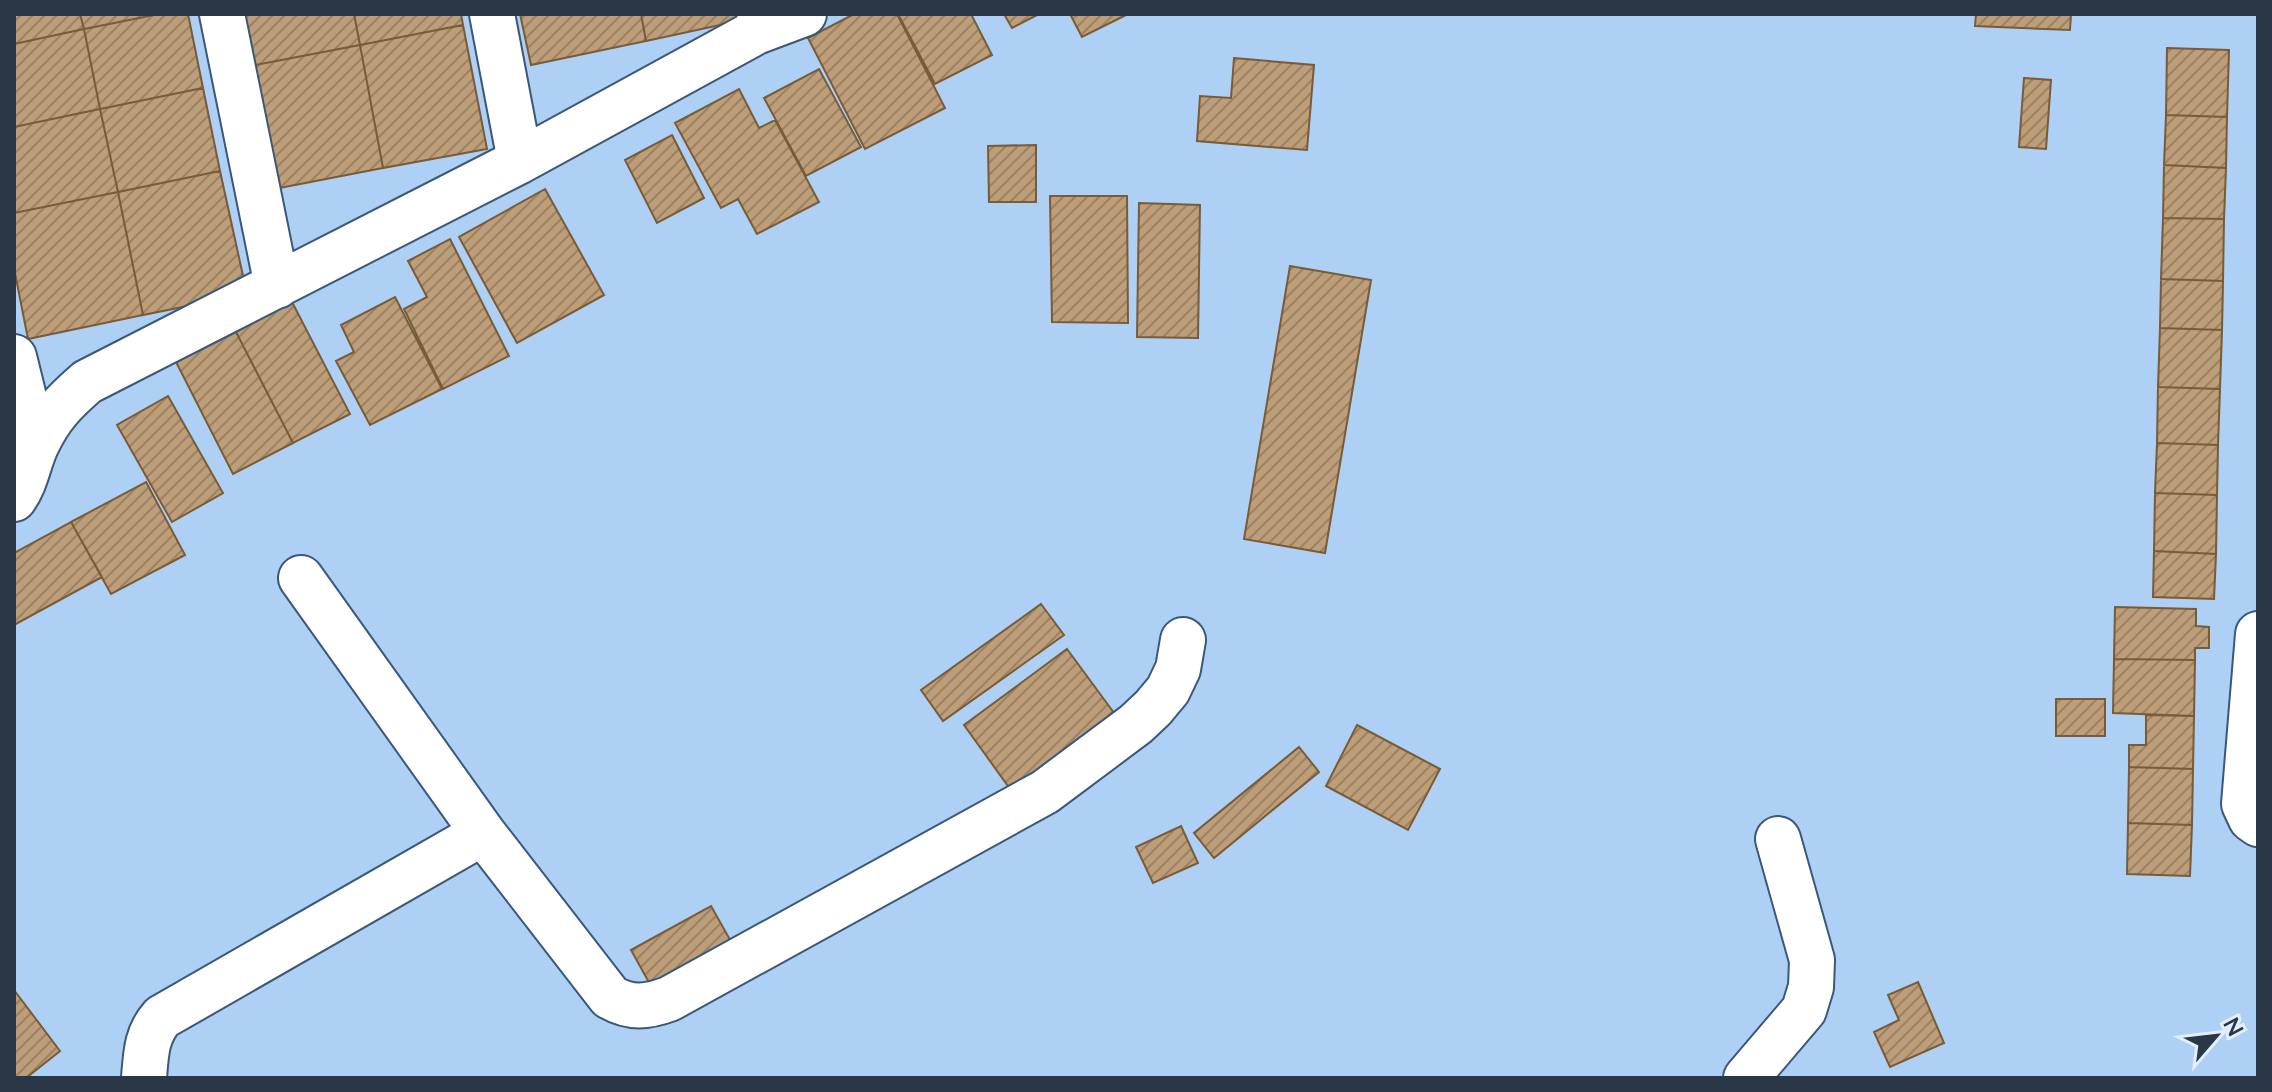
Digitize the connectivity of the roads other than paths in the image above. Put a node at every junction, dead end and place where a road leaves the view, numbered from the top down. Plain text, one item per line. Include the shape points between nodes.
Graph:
1 (222, 14) edge
2 (492, 14) edge
3 (804, 14) edge
4 (758, 23) edge
5 (520, 161) junction
6 (277, 286) junction
7 (14, 357) edge
8 (36, 446) junction
9 (14, 499) edge
10 (301, 578) dead end
11 (2258, 634) edge
12 (1183, 640) dead end
13 (2258, 824) edge
14 (483, 833) junction
15 (1778, 839) dead end
16 (144, 1078) edge
17 (1746, 1078) edge

1 - 6 street
2 - 5 street
3 - 4 street
4 - 5 street
5 - 6 street
6 - 8 street via 87,382 58,407
7 - 8 street
8 - 9 street
10 - 14 street
11 - 13 street via 2244,804
12 - 14 street via 1178,669 1153,708 1045,792 652,1005 623,1005 610,997
14 - 16 street via 162,1017 150,1032
15 - 17 street via 1812,960 1811,987 1804,1010

